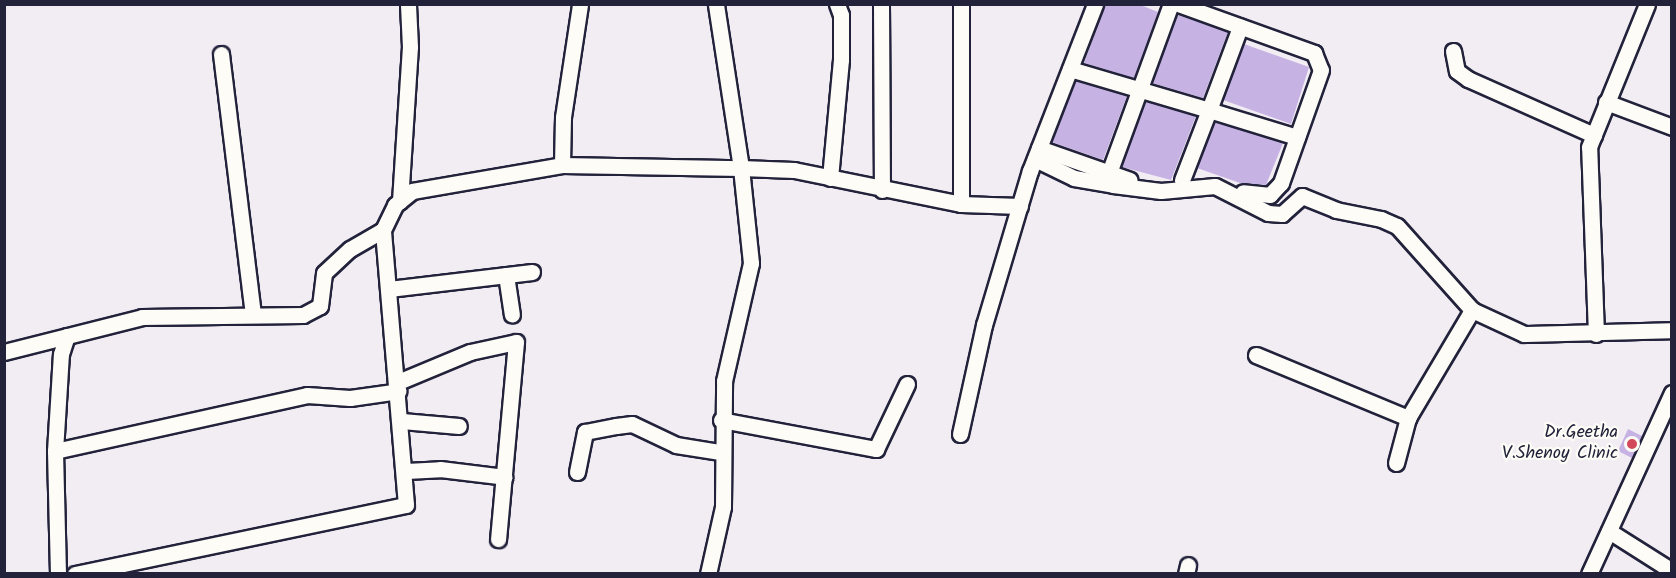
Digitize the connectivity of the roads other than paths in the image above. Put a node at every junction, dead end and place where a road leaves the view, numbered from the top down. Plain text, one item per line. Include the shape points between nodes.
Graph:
1 (408, 4) edge
2 (580, 4) edge
3 (716, 4) edge
4 (837, 4) edge
5 (881, 4) edge
6 (961, 4) edge
7 (1095, 4) edge
8 (1171, 4) edge
9 (1178, 4) edge
10 (1647, 4) edge
11 (1240, 27) junction
12 (1453, 51) dead end
13 (221, 54) dead end
14 (1070, 69) junction
15 (1139, 90) junction
16 (1606, 102) junction
17 (1209, 110) junction
18 (1671, 128) edge
19 (1594, 135) junction
20 (1298, 137) junction
21 (1037, 154) junction
22 (562, 165) junction
23 (741, 168) junction
24 (1109, 173) junction
25 (830, 178) junction
26 (1182, 180) junction
27 (882, 190) junction
28 (400, 201) junction
29 (961, 204) junction
30 (1020, 206) junction
31 (383, 230) junction
32 (532, 272) dead end
33 (506, 275) junction
34 (389, 289) junction
35 (1472, 310) junction
36 (253, 314) junction
37 (512, 315) dead end
38 (1671, 330) edge
39 (1596, 334) junction
40 (67, 336) junction
41 (4, 352) edge
42 (1256, 355) dead end
43 (906, 384) dead end
44 (399, 387) junction
45 (1671, 393) edge
46 (1668, 410) edge
47 (1408, 418) junction
48 (722, 420) junction
49 (402, 421) junction
50 (459, 426) dead end
51 (960, 434) dead end
52 (55, 452) junction
53 (720, 452) junction
54 (1396, 464) dead end
55 (406, 471) junction
56 (577, 472) dead end
57 (505, 477) junction
58 (1609, 531) junction
59 (498, 539) dead end
60 (1671, 571) edge
61 (58, 573) edge
62 (75, 573) edge
63 (708, 573) edge
64 (1589, 573) edge

1 - 28 street via 410,47
2 - 22 street via 563,117
3 - 23 street
4 - 25 street via 842,15 841,60
5 - 27 street
6 - 29 street
7 - 14 street
8 - 15 street
9 - 11 street
10 - 16 street
11 - 17 street
11 - 20 street via 1314,53 1322,70
12 - 19 street via 1457,71 1468,79
13 - 36 street
14 - 15 street
14 - 21 street
15 - 17 street
15 - 24 street
16 - 18 street
16 - 19 street
17 - 20 street
17 - 26 street
19 - 39 street via 1589,147
20 - 26 street via 1281,183 1270,195 1260,197 1191,177
21 - 24 street
21 - 30 street
21 - 35 street via 1074,178 1161,191 1215,186 1268,213 1282,214 1302,196 1336,210 1381,219 1397,226
22 - 23 street
22 - 28 street via 412,191
23 - 25 street via 794,170
23 - 48 street via 751,263 724,381
24 - 26 street via 1172,188
25 - 27 street
27 - 29 street
28 - 31 street
29 - 30 street
30 - 51 street via 984,325
31 - 34 street
31 - 36 street via 350,249 324,273 320,306 303,315
32 - 33 street
33 - 34 street
33 - 37 street
34 - 44 street
35 - 39 street via 1524,334
35 - 47 street
36 - 40 street via 141,317
38 - 39 street
40 - 41 street
40 - 52 street via 61,354
42 - 47 street
43 - 48 street via 876,449
44 - 49 street
44 - 52 street via 350,398 307,395
44 - 57 street via 470,352 516,342
45 - 46 street
46 - 58 street
47 - 54 street
48 - 53 street
49 - 50 street
49 - 55 street
52 - 61 street
53 - 56 street via 676,445 632,424 616,426 585,432
53 - 63 street via 723,507
55 - 57 street via 440,469
55 - 62 street via 406,505
57 - 59 street
58 - 60 street
58 - 64 street

